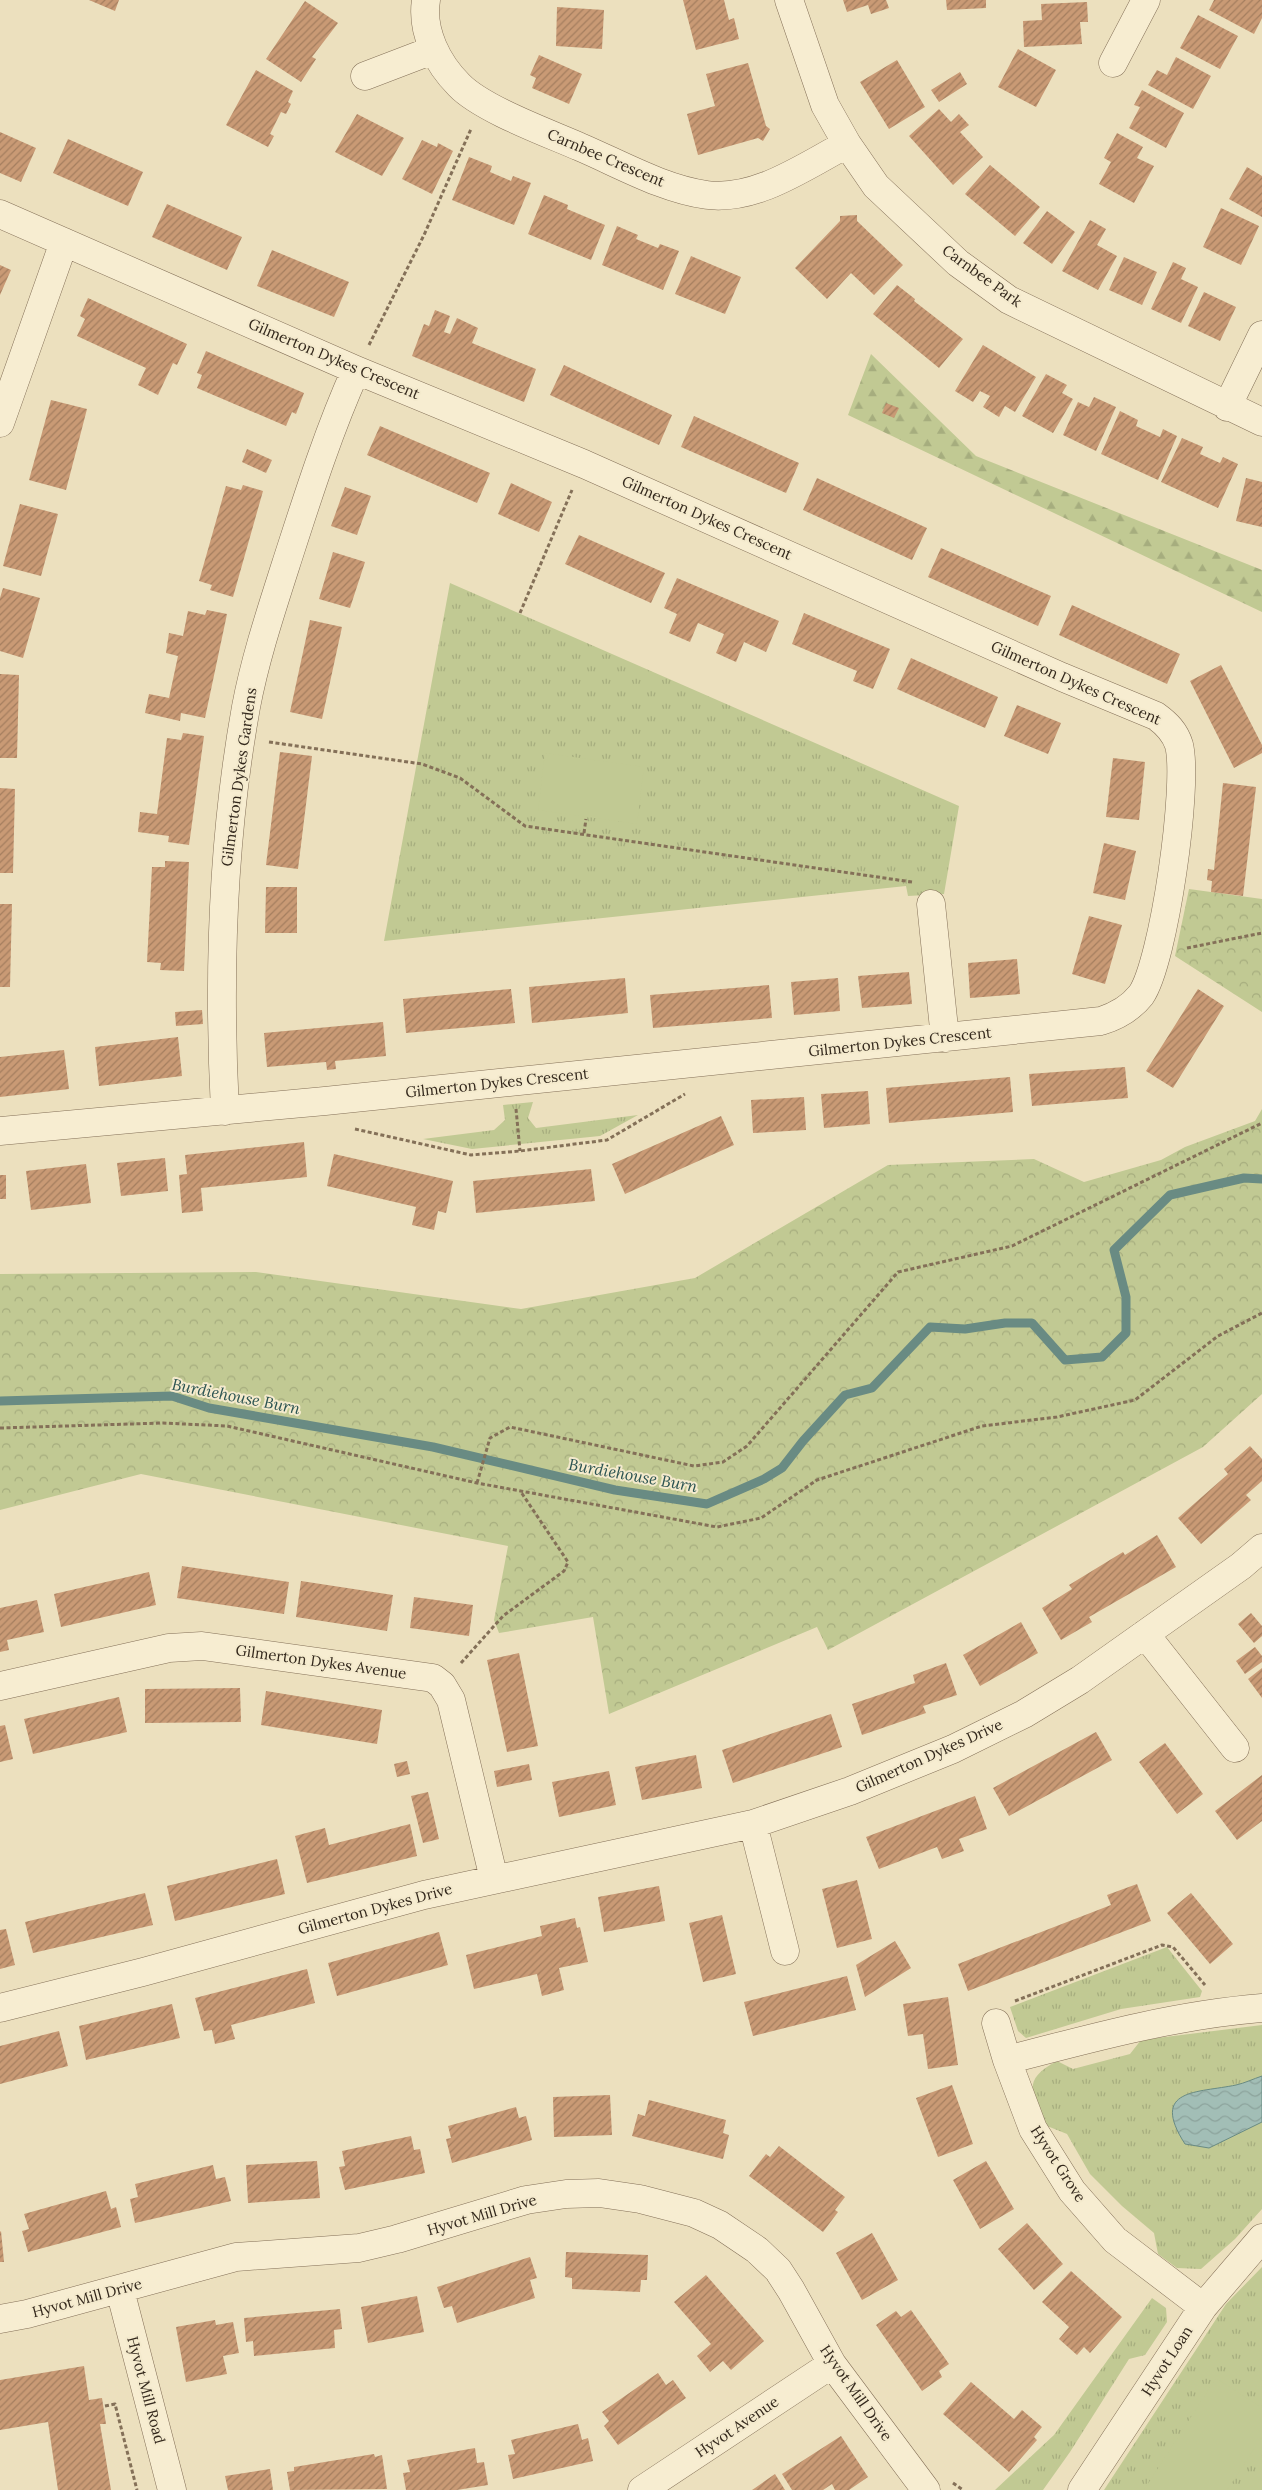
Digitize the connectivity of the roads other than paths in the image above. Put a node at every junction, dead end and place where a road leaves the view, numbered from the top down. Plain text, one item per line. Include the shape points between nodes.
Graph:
1 (426, 0) edge
2 (789, 0) edge
3 (1146, 0) edge
4 (433, 50) junction
5 (1113, 63) dead end
6 (364, 76) dead end
7 (847, 144) junction
8 (0, 214) edge
9 (64, 242) junction
10 (1262, 334) edge
11 (356, 370) junction
12 (1227, 407) junction
13 (1262, 422) edge
14 (0, 423) edge
15 (931, 904) road end
16 (945, 1038) junction
17 (225, 1111) junction
18 (0, 1132) edge
19 (1262, 1548) edge
20 (1145, 1634) junction
21 (0, 1686) edge
22 (1234, 1749) dead end
23 (753, 1824) junction
24 (494, 1879) junction
25 (785, 1951) dead end
26 (0, 2008) edge
27 (1262, 2008) edge
28 (996, 2023) road end
29 (1007, 2060) junction
30 (1262, 2238) edge
31 (120, 2290) junction
32 (1203, 2307) junction
33 (0, 2320) edge
34 (832, 2364) junction
35 (172, 2490) edge
36 (642, 2490) edge
37 (926, 2490) edge
38 (1082, 2490) edge

1 - 4 street, Carnbee Crescent
2 - 7 street, Carnbee Park via 825,105
3 - 5 street
4 - 6 street
4 - 7 street, Carnbee Crescent via 460,87 516,119 665,184 708,195 758,190
7 - 12 street, Carnbee Park via 876,186 911,221 958,263 1010,300
8 - 9 street, Gilmerton Dykes Crescent
9 - 11 street, Gilmerton Dykes Crescent
9 - 14 street
10 - 12 street
11 - 16 street, Gilmerton Dykes Crescent via 584,464 1156,716 1168,725 1178,744 1182,763 1174,859 1158,946 1142,994 1116,1017 1101,1021
11 - 17 street, Gilmerton Dykes Gardens via 300,520 262,640 246,706 228,843 222,941
12 - 13 street, Carnbee Park
15 - 16 street
16 - 17 street, Gilmerton Dykes Crescent
17 - 18 street, Gilmerton Dykes Crescent
19 - 20 street, Gilmerton Dykes Drive
20 - 22 street
20 - 23 street, Gilmerton Dykes Drive via 1080,1680 1024,1714 953,1749 850,1791
21 - 24 street, Gilmerton Dykes Avenue via 169,1648 202,1646 433,1678 442,1685 451,1700
23 - 24 street, Gilmerton Dykes Drive
23 - 25 street
24 - 26 street, Gilmerton Dykes Drive
27 - 29 street via 1137,2026
28 - 29 street, Hyvot Grove
29 - 32 street, Hyvot Grove via 1034,2129 1072,2191 1114,2240
30 - 32 street, Hyvot Loan
31 - 33 street, Hyvot Mill Drive
31 - 34 street, Hyvot Mill Drive via 236,2258 359,2248 526,2200 599,2193 640,2198 694,2213 720,2225 757,2250 778,2270
31 - 35 street, Hyvot Mill Road
32 - 38 street, Hyvot Loan
34 - 36 street, Hyvot Avenue
34 - 37 street, Hyvot Mill Drive

